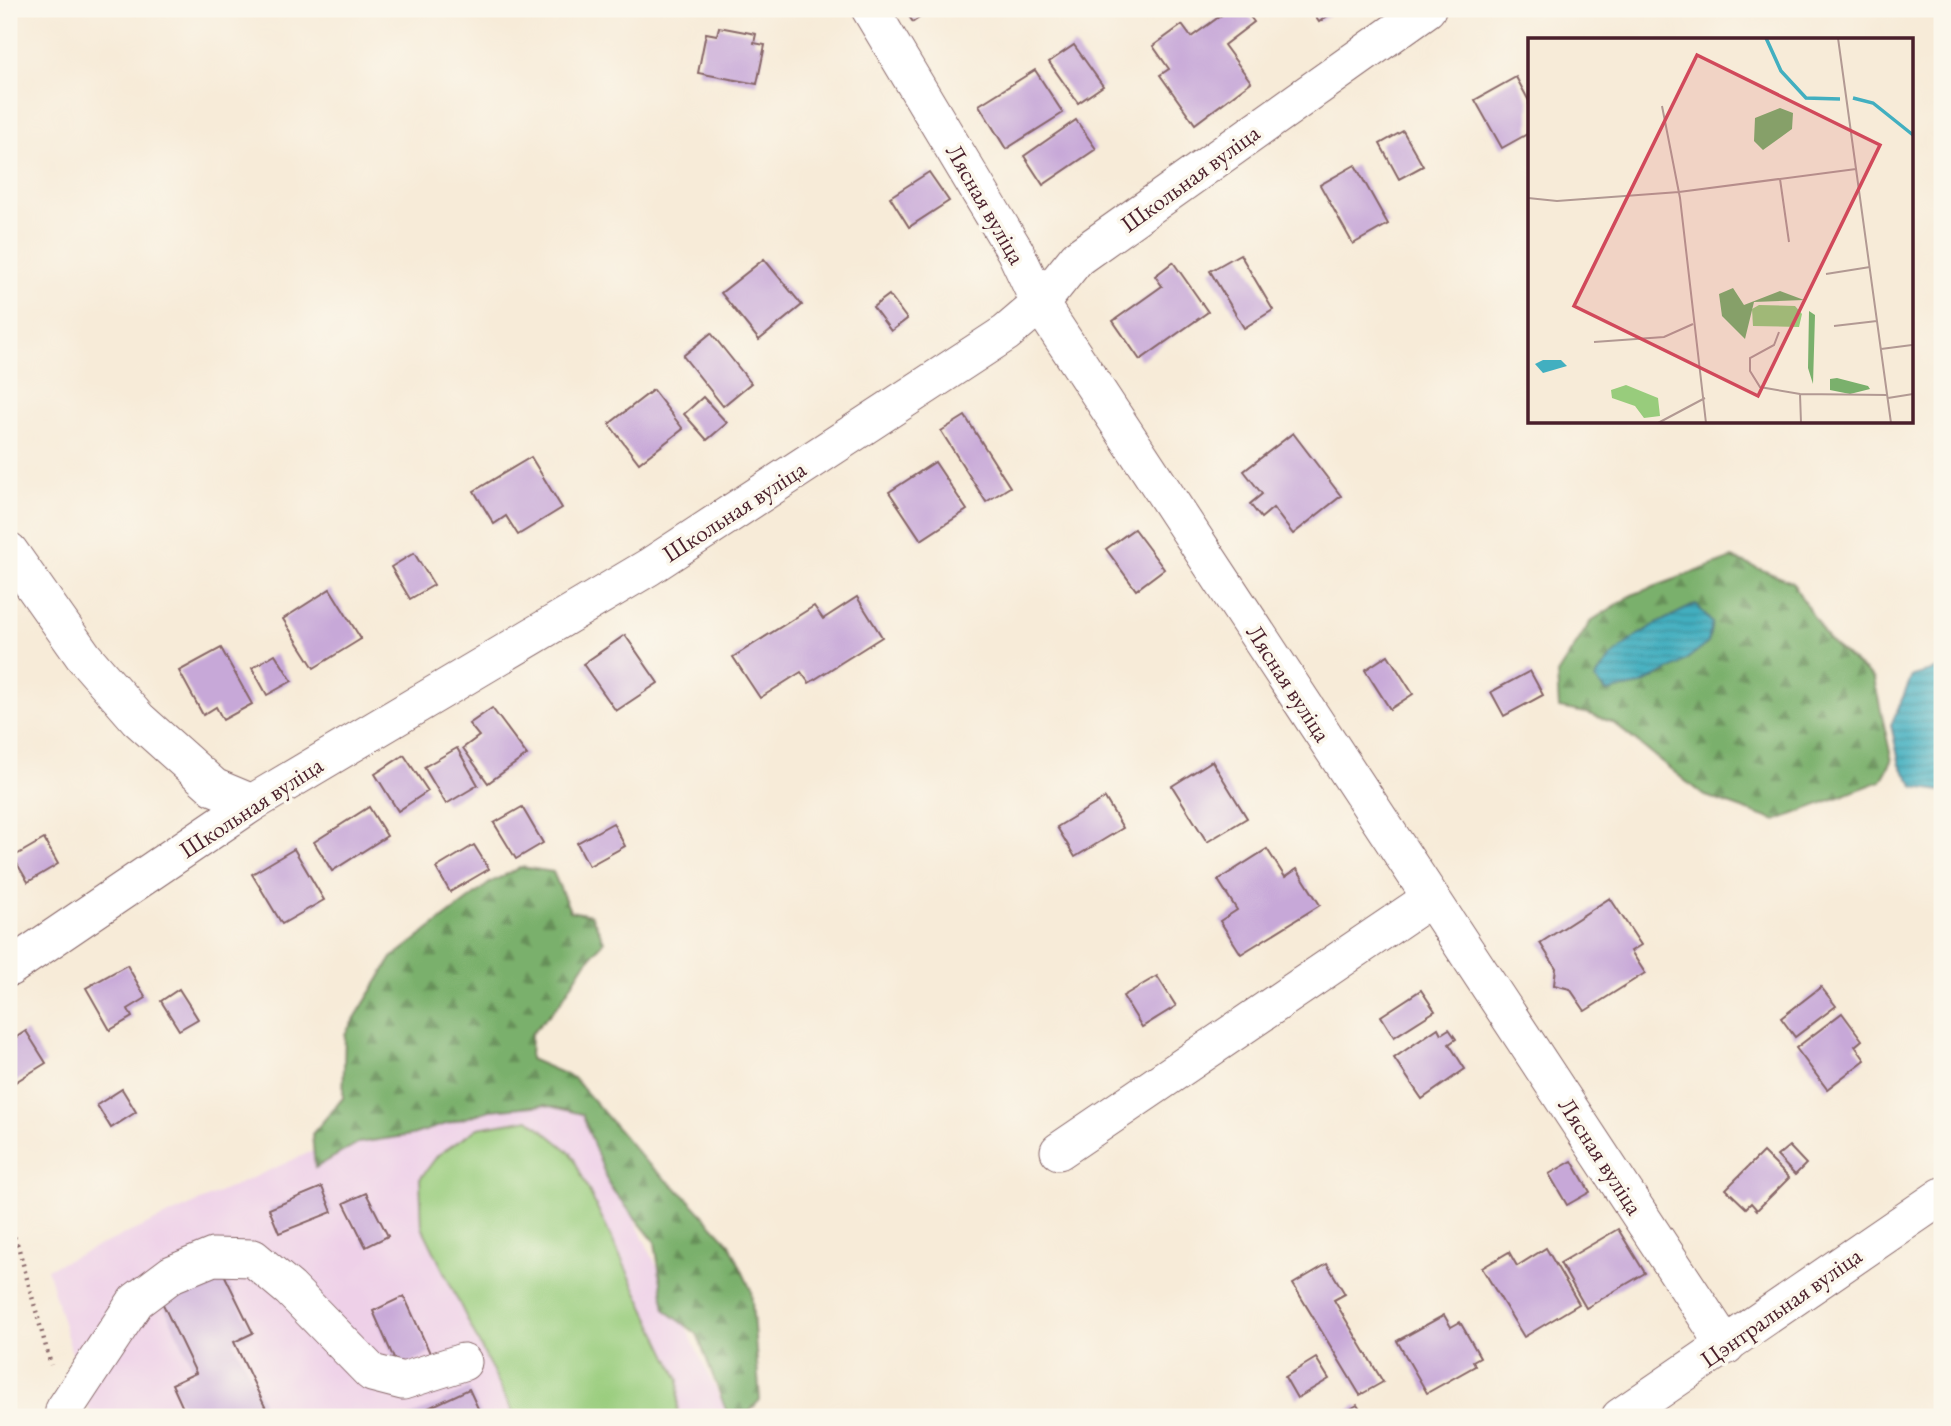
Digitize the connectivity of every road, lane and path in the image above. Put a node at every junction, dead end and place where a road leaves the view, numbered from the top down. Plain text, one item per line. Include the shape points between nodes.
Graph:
1 (870, 9) edge
2 (1427, 9) edge
3 (1040, 303) junction
4 (9, 551) edge
5 (252, 803) junction
6 (1431, 898) junction
7 (9, 968) edge
8 (1059, 1151) dead end
9 (1942, 1196) edge
10 (9, 1224) edge
11 (1726, 1346) junction
12 (463, 1362) dead end
13 (65, 1414) edge
14 (1620, 1417) edge

1 - 3 street, Лясная вуліца via 1015,251
2 - 3 street, Школьная вуліца via 1077,258
3 - 5 street, Школьная вуліца via 1006,333 649,567
3 - 6 street, Лясная вуліца
4 - 5 street via 84,657 138,719 214,787
5 - 7 street, Школьная вуліца
6 - 8 street
6 - 11 street, Лясная вуліца
9 - 11 street, Цэнтральная вуліца
10 - 13 path
11 - 14 street, Цэнтральная вуліца
12 - 13 street via 403,1381 372,1373 253,1258 213,1257 172,1274 136,1301

